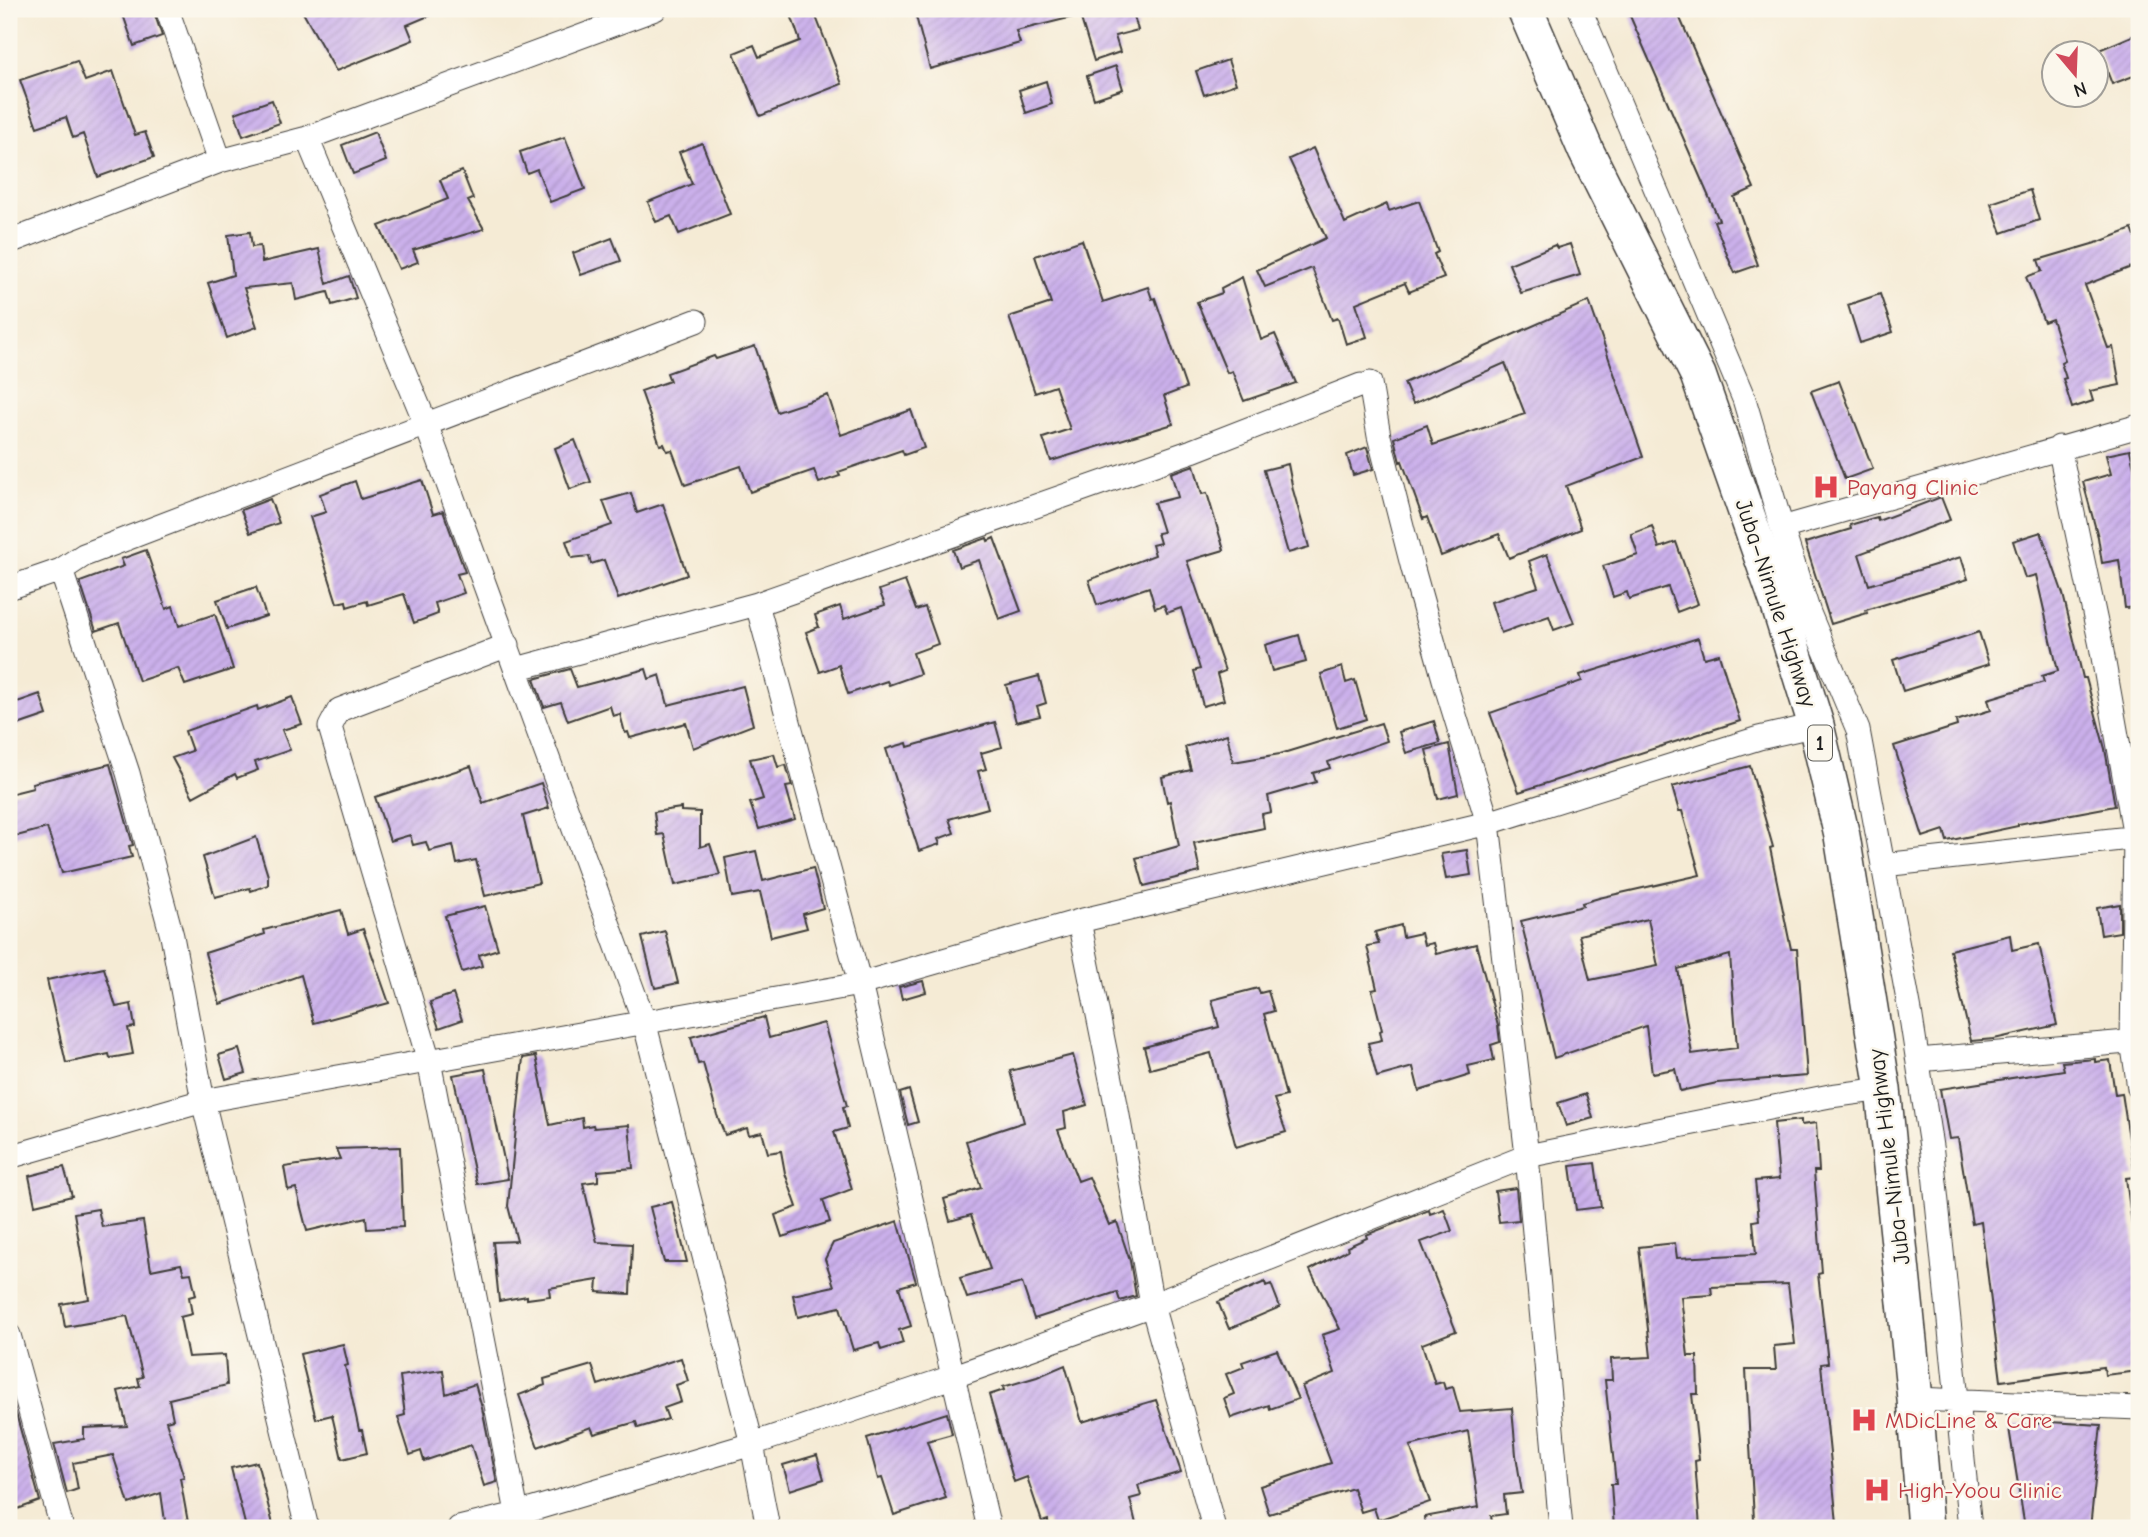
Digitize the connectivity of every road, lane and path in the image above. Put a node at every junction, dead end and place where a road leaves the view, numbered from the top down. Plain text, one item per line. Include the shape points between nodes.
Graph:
1 (167, 9) edge
2 (655, 9) edge
3 (1580, 9) edge
4 (1533, 10) edge
5 (307, 138) junction
6 (220, 161) junction
7 (9, 242) edge
8 (696, 321) dead end
9 (426, 424) junction
10 (2139, 426) edge
11 (2059, 447) junction
12 (1782, 528) junction
13 (61, 570) junction
14 (9, 587) edge
15 (757, 604) junction
16 (508, 645) junction
17 (516, 670) junction
18 (1816, 725) junction
19 (1488, 823) junction
20 (2137, 837) edge
21 (1883, 865) junction
22 (1079, 921) junction
23 (860, 984) junction
24 (644, 1021) junction
25 (2136, 1041) edge
26 (429, 1060) junction
27 (1918, 1060) junction
28 (2139, 1088) edge
29 (1883, 1089) junction
30 (202, 1101) junction
31 (1527, 1156) junction
32 (9, 1157) edge
33 (1152, 1305) junction
34 (9, 1335) edge
35 (952, 1377) junction
36 (1915, 1399) junction
37 (1959, 1400) junction
38 (2139, 1408) edge
39 (752, 1444) junction
40 (519, 1521) edge
41 (62, 1528) edge
42 (307, 1528) edge
43 (459, 1528) edge
44 (768, 1528) edge
45 (989, 1528) edge
46 (998, 1528) edge
47 (1214, 1528) edge
48 (1561, 1528) edge
49 (1925, 1528) edge
50 (1970, 1528) edge

1 - 6 street
2 - 5 street
3 - 12 street via 1744,399
4 - 18 main road, Juba–Nimule Highway / 1 via 1586,151 1698,375
5 - 6 street
5 - 9 street
6 - 7 street
8 - 9 street
9 - 13 street via 84,555
9 - 16 street
10 - 11 street
11 - 12 street
11 - 20 street
12 - 21 street via 1858,730
13 - 14 street
13 - 30 street via 128,773 165,911
15 - 17 street
15 - 19 street via 1192,452 1366,384 1413,569
15 - 23 street
16 - 17 street
16 - 26 street via 339,710 330,727
17 - 24 street
18 - 19 street via 1759,738
18 - 29 main road, Juba–Nimule Highway / 1 via 1842,836
19 - 22 street
19 - 31 street
20 - 21 street
20 - 25 street
21 - 27 street
22 - 23 street
22 - 33 street
23 - 24 street
23 - 35 street
24 - 26 street
24 - 39 street
25 - 27 street
25 - 28 street
26 - 30 street
26 - 40 street
27 - 37 street
29 - 31 street
29 - 36 main road, Juba–Nimule Highway / 1
30 - 32 street
30 - 42 street
31 - 33 street
31 - 48 street
33 - 35 street
33 - 47 street
34 - 41 street
35 - 39 street
35 - 45 street
35 - 46 street
36 - 37 street
36 - 49 main road, Juba–Nimule Highway / 1
37 - 38 street
37 - 50 street
39 - 40 street
39 - 44 street
40 - 43 street

